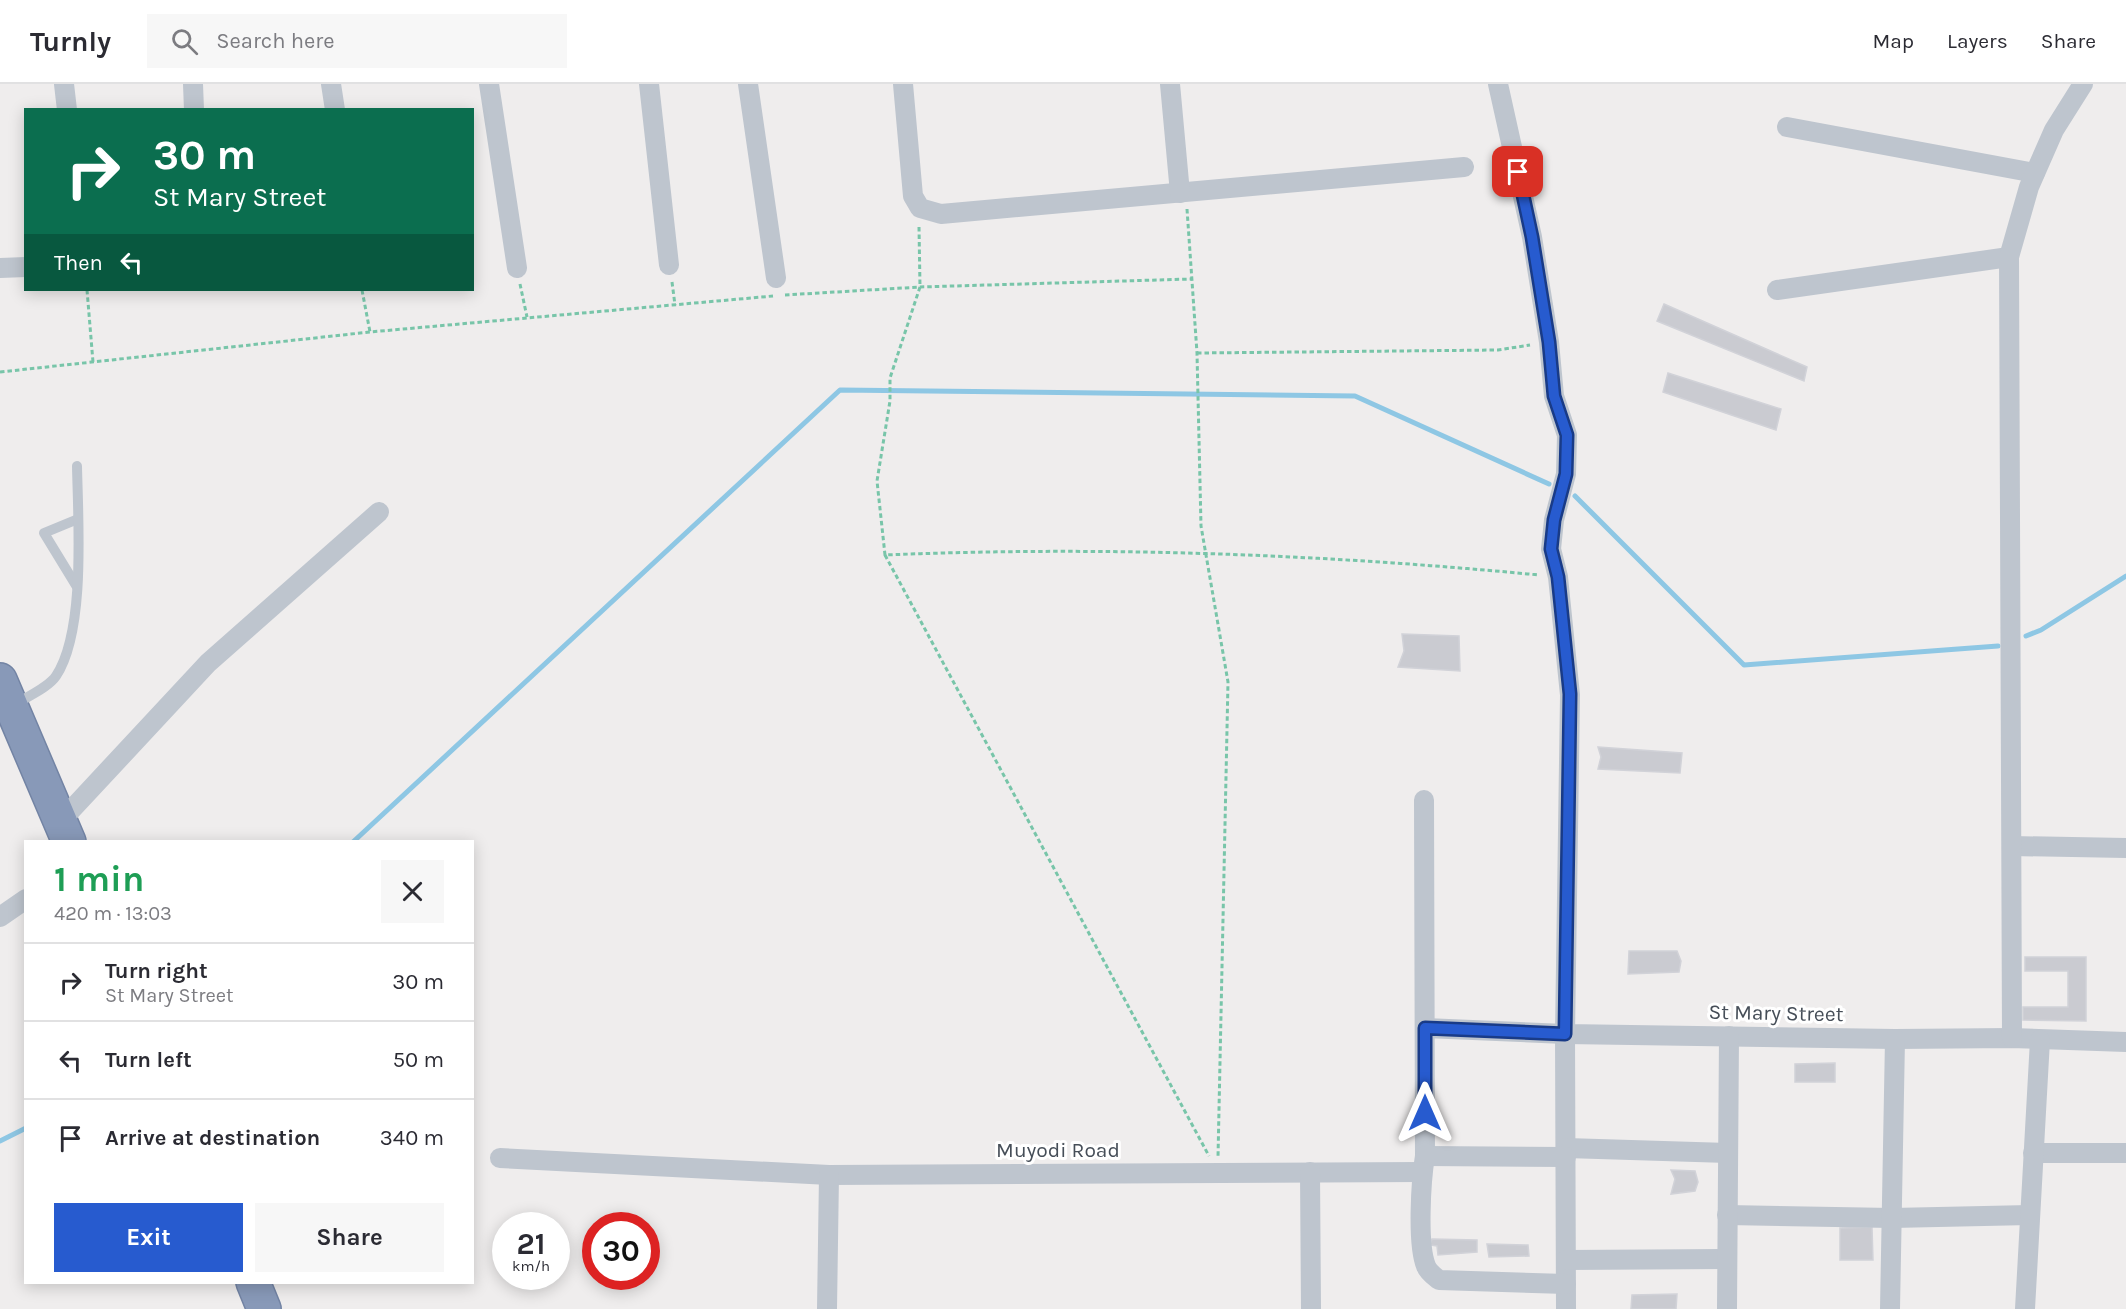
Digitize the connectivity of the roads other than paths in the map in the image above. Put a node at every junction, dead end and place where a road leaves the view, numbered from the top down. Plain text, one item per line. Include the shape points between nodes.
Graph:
1 (64, 84) edge
2 (193, 84) edge
3 (331, 84) edge
4 (489, 84) edge
5 (649, 84) edge
6 (748, 84) edge
7 (903, 84) edge
8 (1170, 84) edge
9 (1498, 84) edge
10 (2083, 84) edge
11 (67, 108) edge
12 (194, 108) edge
13 (335, 108) edge
14 (1787, 127) dead end
15 (1464, 167) dead end
16 (2035, 173) junction
17 (1183, 193) junction
18 (2009, 257) junction
19 (669, 265) road end
20 (24, 267) edge
21 (0, 268) edge
22 (517, 268) road end
23 (776, 278) dead end
24 (1777, 290) dead end
25 (77, 466) dead end
26 (379, 513) dead end
27 (78, 519) junction
28 (77, 587) junction
29 (6, 694) edge
30 (1424, 800) dead end
31 (64, 832) edge
32 (2012, 846) junction
33 (2126, 848) edge
34 (24, 900) edge
35 (0, 917) edge
36 (1425, 1028) junction
37 (1565, 1034) junction
38 (1729, 1036) junction
39 (2012, 1038) junction
40 (1895, 1039) junction
41 (2040, 1040) junction
42 (2126, 1042) edge
43 (1566, 1153) junction
44 (1728, 1153) junction
45 (2033, 1153) junction
46 (2126, 1153) edge
47 (500, 1158) dead end
48 (1423, 1164) junction
49 (1310, 1172) junction
50 (829, 1175) junction
51 (1727, 1215) junction
52 (2030, 1215) junction
53 (1892, 1218) junction
54 (1726, 1259) junction
55 (1566, 1260) junction
56 (254, 1284) edge
57 (1566, 1284) junction
58 (264, 1309) edge
59 (826, 1309) edge
60 (1311, 1309) edge
61 (1566, 1309) edge
62 (1727, 1309) edge
63 (1890, 1309) edge
64 (2025, 1309) edge

1 - 11 street
2 - 12 street
3 - 13 street
4 - 22 street
5 - 19 street
6 - 23 street
7 - 17 street via 913,196 920,208 941,214
8 - 17 street
9 - 37 street via 1532,237 1554,396 1567,435 1566,474 1551,549 1558,577 1570,694
10 - 16 street via 2054,130
14 - 16 street
15 - 17 street
16 - 18 street
18 - 24 street
18 - 32 street
20 - 21 street
25 - 27 lane
26 - 31 street via 208,663
27 - 28 lane
27 - 28 lane via 44,533
28 - 29 lane via 68,650 55,678
29 - 31 highway
30 - 36 street
32 - 33 street
32 - 39 street
34 - 35 street
36 - 37 street, St Mary Street
36 - 48 street
37 - 38 street, St Mary Street
37 - 43 street
38 - 40 street, St Mary Street
38 - 44 street
39 - 40 street, St Mary Street
39 - 41 street, St Mary Street
40 - 53 street
41 - 42 street, St Mary Street
41 - 45 street
43 - 44 street, Muyodi Road
43 - 48 street, Muyodi Road
43 - 55 street
44 - 51 street
45 - 46 street
45 - 52 street
47 - 50 street, Muyodi Road
48 - 49 street, Muyodi Road
48 - 57 street via 1422,1252 1426,1269 1438,1280
49 - 50 street, Muyodi Road
49 - 60 street
50 - 59 street
51 - 53 street
51 - 54 street
52 - 53 street
52 - 64 street
53 - 63 street
54 - 55 street
54 - 62 street
55 - 57 street
56 - 58 highway
57 - 61 street

